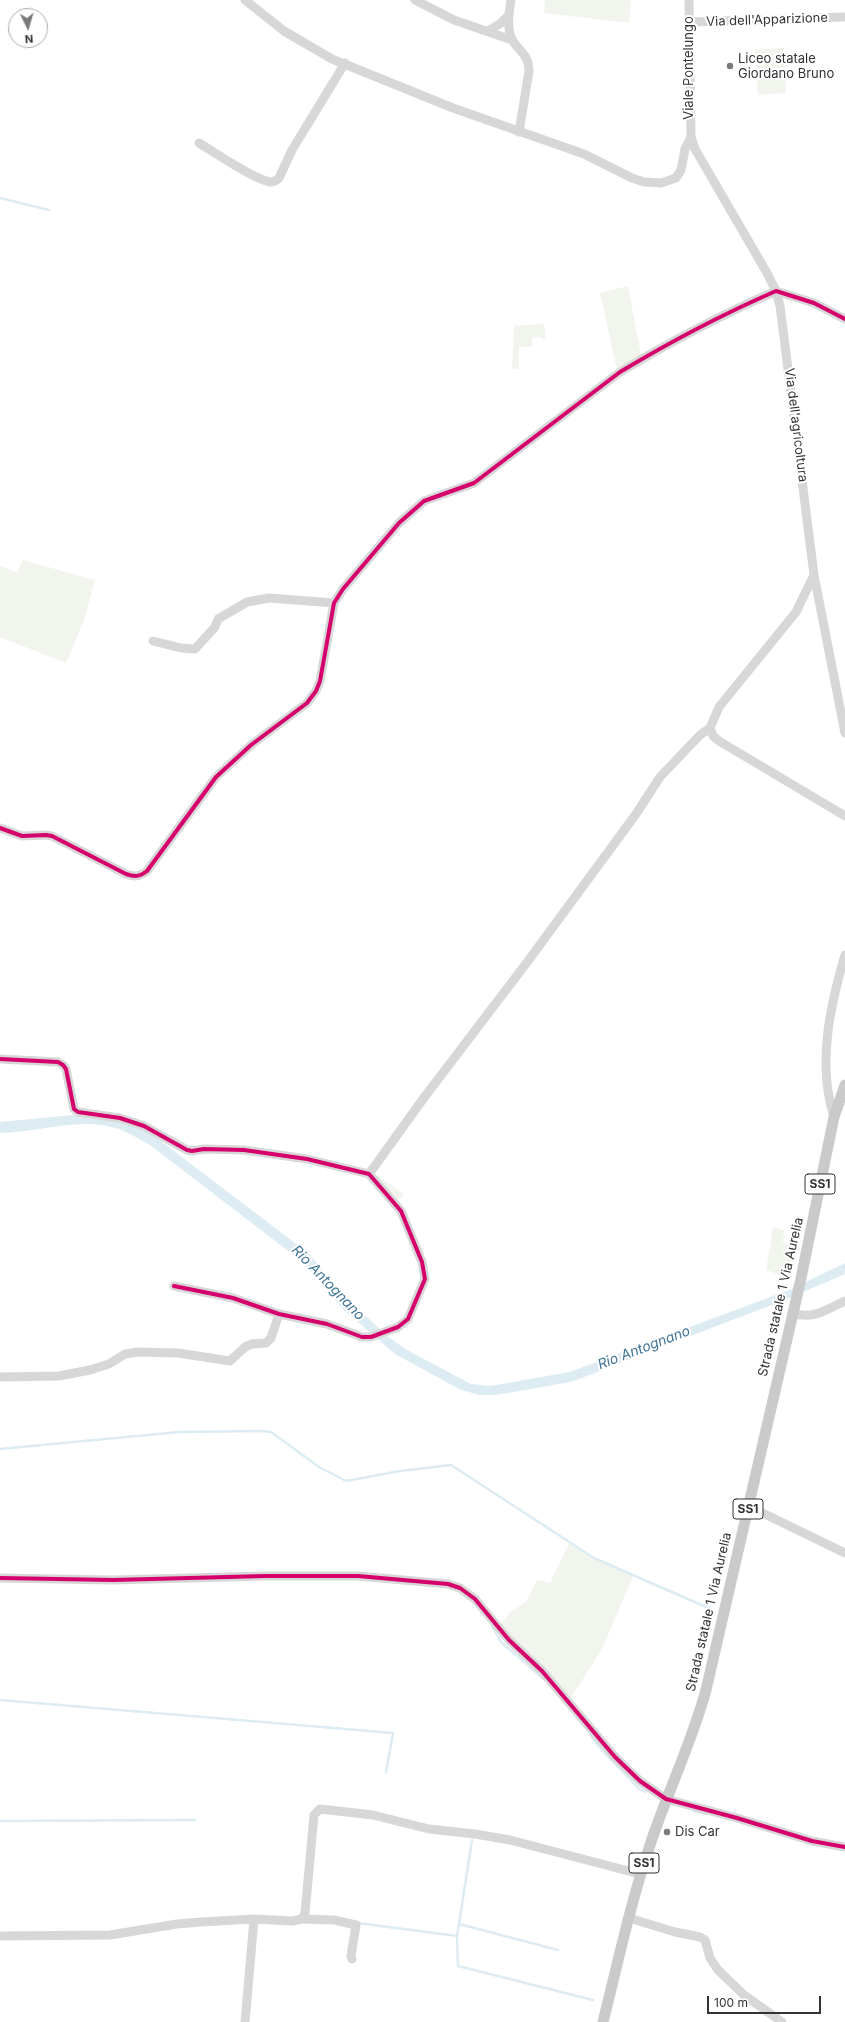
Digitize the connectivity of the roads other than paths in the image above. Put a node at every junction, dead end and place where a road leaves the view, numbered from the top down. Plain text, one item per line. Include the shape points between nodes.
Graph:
1 (245, 0) edge
2 (415, 0) edge
3 (511, 0) edge
4 (689, 0) edge
5 (509, 15) junction
6 (845, 17) edge
7 (689, 22) junction
8 (488, 31) junction
9 (512, 40) junction
10 (345, 63) junction
11 (519, 132) junction
12 (691, 137) junction
13 (198, 143) dead end
14 (776, 291) junction
15 (845, 319) edge
16 (814, 574) junction
17 (334, 603) junction
18 (153, 642) dead end
19 (710, 728) junction
20 (845, 733) edge
21 (845, 816) edge
22 (0, 828) edge
23 (845, 954) edge
24 (0, 1059) edge
25 (845, 1085) edge
26 (834, 1117) junction
27 (369, 1174) junction
28 (174, 1286) dead end
29 (845, 1301) edge
30 (793, 1311) junction
31 (279, 1314) junction
32 (0, 1377) edge
33 (748, 1506) junction
34 (845, 1553) edge
35 (0, 1578) edge
36 (666, 1799) junction
37 (845, 1847) edge
38 (640, 1874) junction
39 (629, 1918) junction
40 (254, 1919) junction
41 (302, 1919) junction
42 (0, 1936) edge
43 (352, 1959) dead end
44 (245, 2022) edge
45 (603, 2022) edge
46 (782, 2022) edge

1 - 10 street via 301,42
2 - 8 street via 454,20
3 - 5 street
4 - 7 street, Viale Pontelungo
5 - 8 street
5 - 9 street
6 - 7 street, Via dell'Apparizione
7 - 12 street, Viale Pontelungo
8 - 9 street
9 - 11 street via 529,61
10 - 11 street via 453,108
10 - 13 street via 275,181 270,182 253,175
11 - 12 street via 584,154 632,178 661,183 679,174
12 - 14 street, Via dell'agricoltura via 695,149
14 - 15 street via 814,303
14 - 16 street, Via dell'agricoltura via 784,331
14 - 17 street via 644,358 609,380 474,483 418,504 343,589
16 - 19 street via 796,612 719,707
16 - 20 street, Via dell'agricoltura
17 - 18 street via 297,599 256,599 218,620 195,649
17 - 22 street via 324,668 316,690 307,703 251,745 216,777 141,876 126,874 52,836 22,836
19 - 21 street via 713,736 719,741
19 - 27 street via 700,734 660,777 528,962
23 - 26 street via 830,1010 828,1037 829,1101
24 - 27 street via 58,1062 66,1069 74,1109 78,1112 120,1118 144,1126 187,1150 244,1150 307,1159
25 - 26 main road, Strada statale 1 Via Aurelia / SS1
26 - 30 main road, Strada statale 1 Via Aurelia / SS1
27 - 31 street via 401,1211 422,1262 426,1279 408,1320 398,1328 362,1337 326,1324
28 - 31 street via 234,1298
29 - 30 street via 811,1316
30 - 33 main road, Strada statale 1 Via Aurelia / SS1
31 - 32 street via 271,1338 266,1343 245,1347 230,1361 178,1352 138,1352 125,1354 109,1364 90,1370 65,1375
33 - 34 street
33 - 36 main road, Strada statale 1 Via Aurelia / SS1 via 700,1709
35 - 36 street via 113,1580 358,1576 448,1584 460,1588 475,1599 509,1640 542,1671 630,1773
36 - 37 street via 812,1841
36 - 38 main road, Strada statale 1 Via Aurelia / SS1
38 - 39 main road, Strada statale 1 Via Aurelia / SS1
38 - 41 street via 510,1840 429,1829 373,1815 320,1809 314,1815 305,1913
39 - 45 main road, Strada statale 1 Via Aurelia / SS1
39 - 46 street via 705,1940 710,1958 718,1970 744,1995
40 - 41 street
40 - 42 street via 177,1924 110,1935
40 - 44 street
41 - 43 street via 334,1920 356,1925

